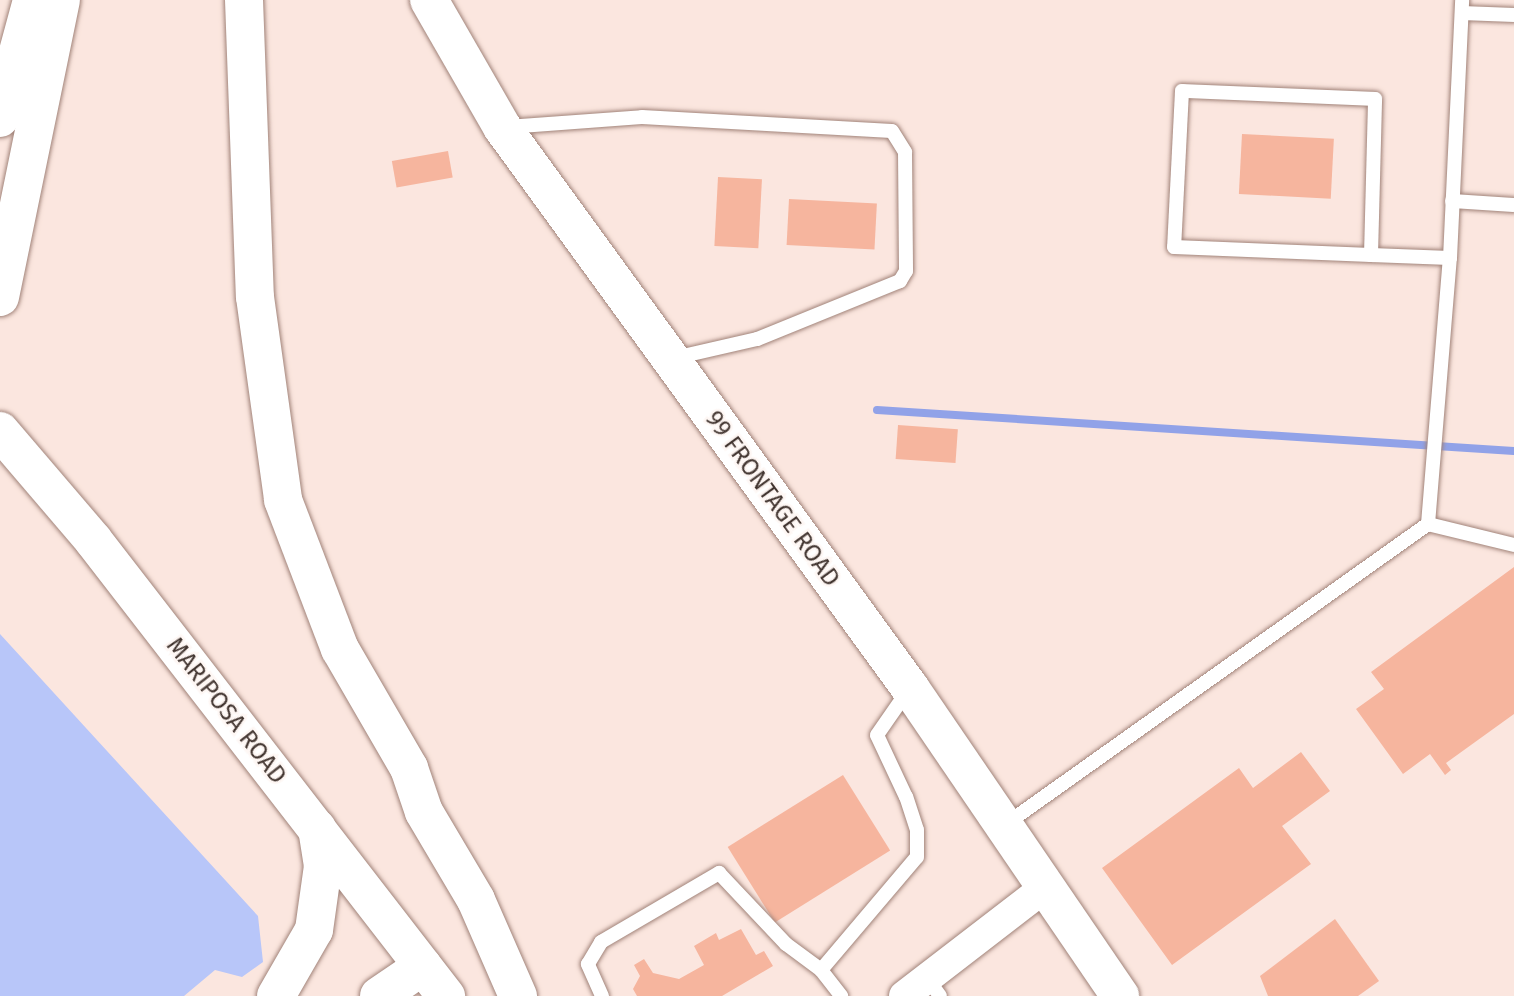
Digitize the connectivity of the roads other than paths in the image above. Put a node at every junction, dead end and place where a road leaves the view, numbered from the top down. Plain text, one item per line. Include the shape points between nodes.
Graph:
1 (32, 0) edge
2 (61, 0) edge
3 (244, 0) edge
4 (429, 0) edge
5 (1462, 7) edge
6 (1514, 15) edge
7 (0, 118) edge
8 (502, 127) junction
9 (1452, 201) junction
10 (1514, 205) edge
11 (1371, 255) junction
12 (1450, 258) junction
13 (0, 297) edge
14 (670, 359) junction
15 (0, 431) edge
16 (1428, 524) junction
17 (1514, 545) edge
18 (910, 688) junction
19 (1005, 825) junction
20 (317, 828) junction
21 (1047, 886) junction
22 (423, 966) junction
23 (821, 970) junction
24 (924, 990) edge
25 (276, 996) edge
26 (379, 996) edge
27 (446, 996) edge
28 (517, 996) edge
29 (602, 996) edge
30 (841, 996) edge
31 (1120, 996) edge

1 - 7 main road
2 - 13 main road
3 - 28 main road via 255,297 284,500 340,649 409,768 424,811 476,900
4 - 8 main road, 99 FRONTAGE ROAD
5 - 6 lane
5 - 9 lane
8 - 14 main road, 99 FRONTAGE ROAD
8 - 14 lane via 642,117 892,131 905,152 906,271 900,281 757,339
9 - 10 lane
9 - 12 lane
11 - 11 lane via 1174,247 1182,91 1375,99
11 - 12 lane
12 - 16 lane
14 - 18 main road, 99 FRONTAGE ROAD
15 - 20 main road, MARIPOSA ROAD
16 - 17 lane
16 - 19 lane
18 - 19 main road, 99 FRONTAGE ROAD
18 - 23 lane via 877,734 910,808 917,830 917,857
19 - 21 main road, 99 FRONTAGE ROAD
20 - 22 main road, MARIPOSA ROAD
20 - 25 main road via 323,866 314,930
21 - 24 street
21 - 31 main road, 99 FRONTAGE ROAD
22 - 26 main road
22 - 27 main road, MARIPOSA ROAD
23 - 29 lane via 786,944 719,873 601,942 588,964
23 - 30 lane

